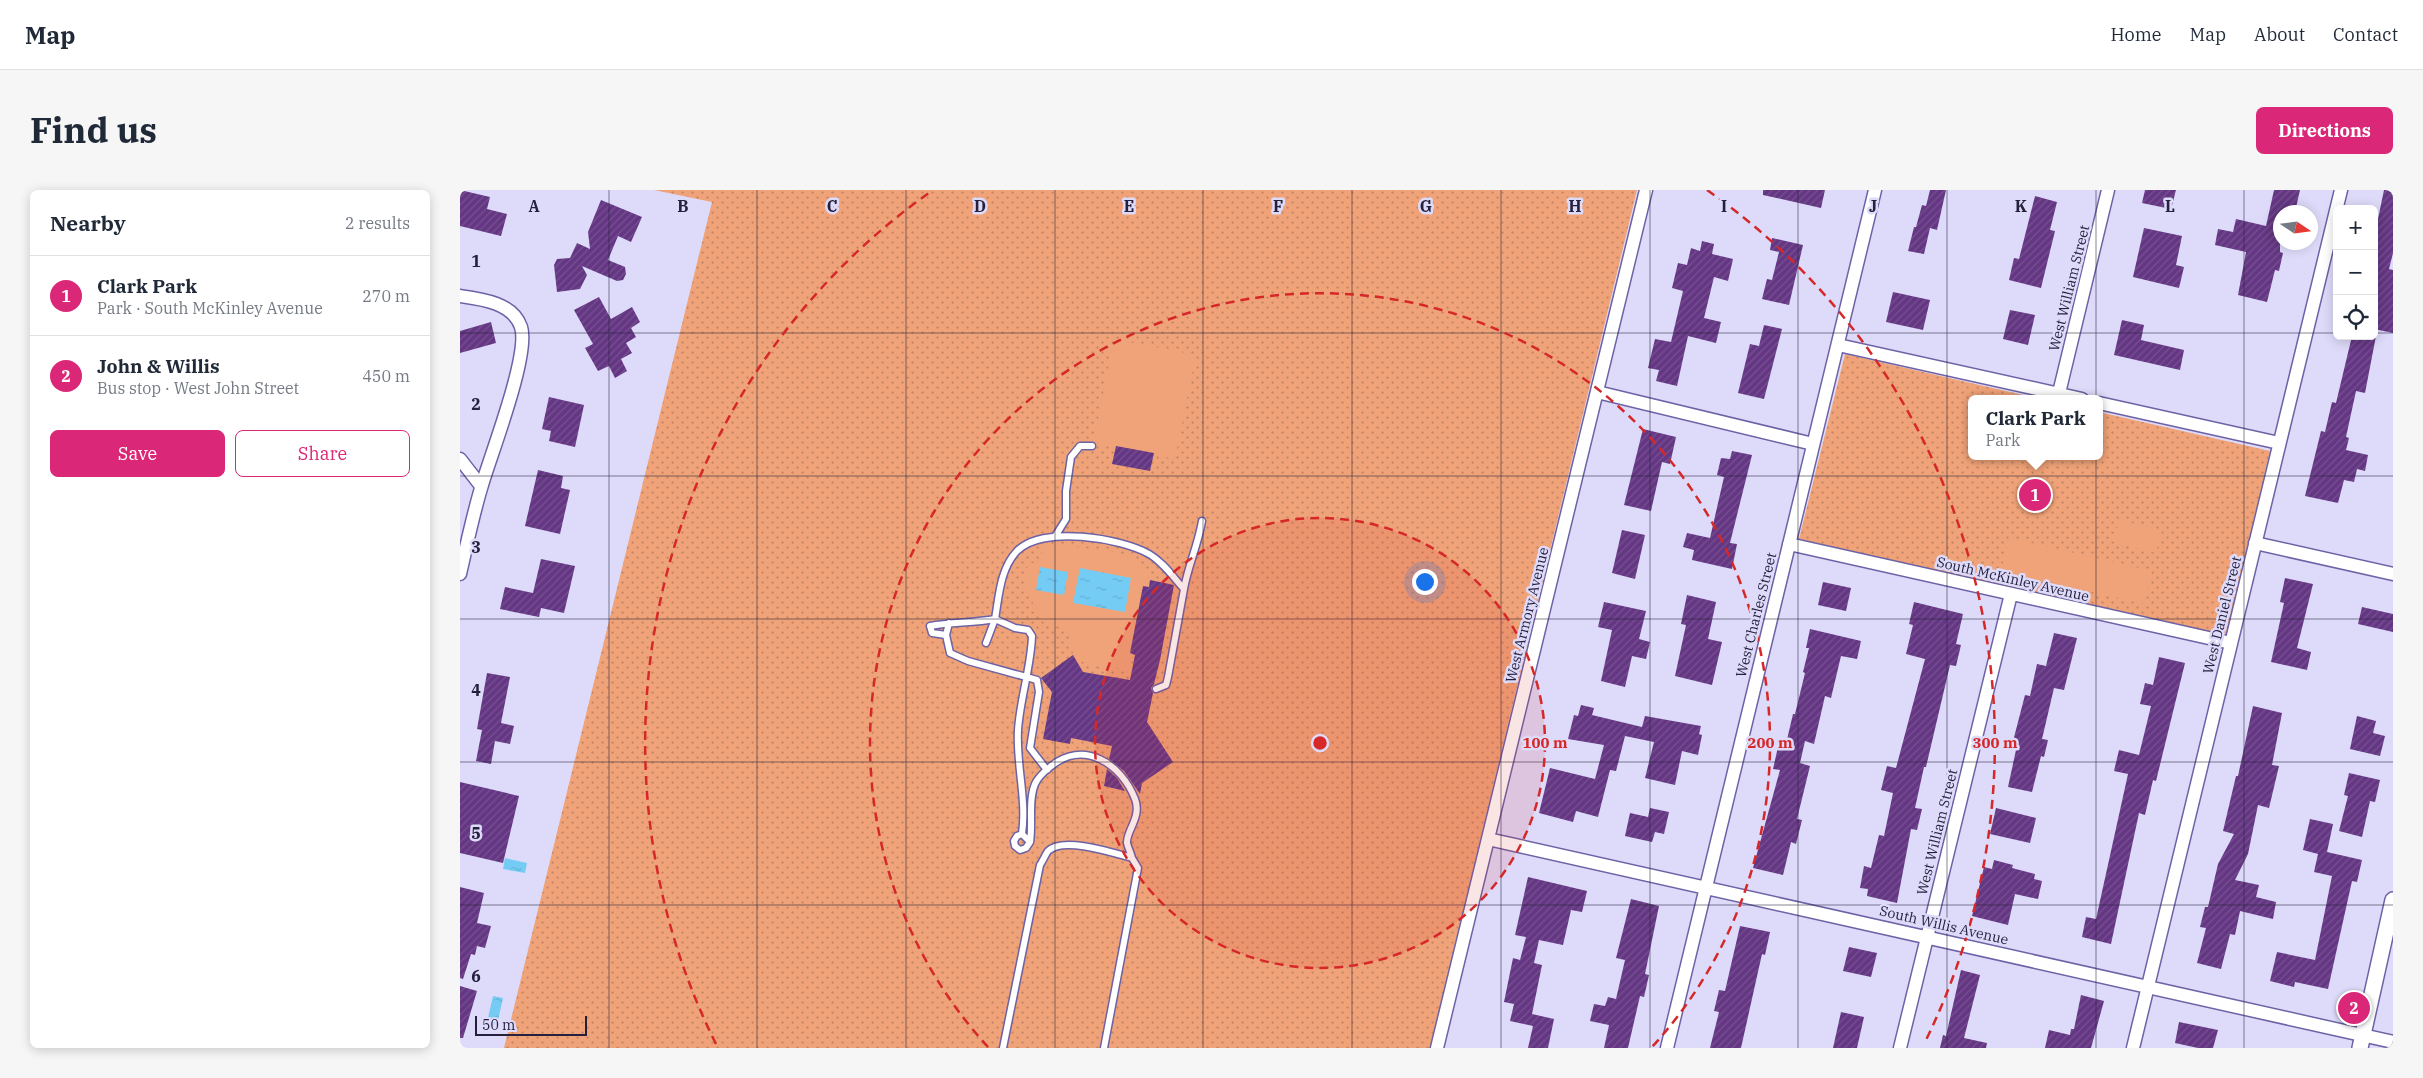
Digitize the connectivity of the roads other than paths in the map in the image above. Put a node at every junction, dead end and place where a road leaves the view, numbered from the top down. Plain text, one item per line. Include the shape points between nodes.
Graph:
1 (1646, 190) edge
2 (1876, 190) edge
3 (2108, 190) edge
4 (2341, 190) edge
5 (460, 296) edge
6 (1838, 344) junction
7 (1596, 392) junction
8 (2059, 393) junction
9 (2067, 395) edge
10 (2103, 403) edge
11 (2279, 443) junction
12 (1813, 444) junction
13 (1092, 446) dead end
14 (460, 459) edge
15 (481, 486) junction
16 (1202, 521) dead end
17 (1056, 535) junction
18 (2255, 543) junction
19 (1789, 544) junction
20 (460, 574) edge
21 (2393, 574) edge
22 (1184, 589) junction
23 (2011, 594) junction
24 (995, 619) junction
25 (949, 623) junction
26 (946, 635) junction
27 (986, 643) dead end
28 (2231, 643) junction
29 (1026, 676) junction
30 (1156, 689) dead end
31 (1047, 770) junction
32 (1022, 834) junction
33 (1488, 839) junction
34 (1030, 842) junction
35 (1132, 858) junction
36 (1706, 887) junction
37 (2393, 900) edge
38 (1927, 937) junction
39 (2148, 987) junction
40 (2362, 1041) edge
41 (2393, 1042) edge
42 (1003, 1048) edge
43 (1104, 1048) edge
44 (1437, 1048) edge
45 (1667, 1048) edge
46 (1900, 1048) edge
47 (2133, 1048) edge

1 - 7 street, West Armory Avenue
2 - 6 street, West Charles Street
3 - 8 street, West William Street
4 - 11 street, West Daniel Street
5 - 15 street via 509,310 517,318 523,340
6 - 8 street
6 - 12 street, West Charles Street
7 - 12 street
7 - 33 street, West Armory Avenue
8 - 9 street
10 - 11 street
11 - 18 street, West Daniel Street
12 - 19 street, West Charles Street
13 - 17 lane via 1080,446 1071,457 1066,519
14 - 15 street
15 - 20 street
16 - 22 lane via 1199,543 1187,571
17 - 22 lane via 1132,546 1160,562
17 - 24 lane via 1035,540 1018,550 1005,570
18 - 21 street
18 - 28 street, West Daniel Street
19 - 23 street, South McKinley Avenue
19 - 36 street, West Charles Street
22 - 30 lane via 1166,685
23 - 28 street, South McKinley Avenue
23 - 38 street, West William Street
24 - 25 lane
24 - 27 lane
24 - 29 lane via 1028,630 1032,636
25 - 26 lane
25 - 26 lane via 930,626 932,633
26 - 29 lane via 950,653
28 - 39 street, West Daniel Street
29 - 31 lane via 1037,680 1039,692 1030,748
29 - 32 lane via 1018,730 1024,819
31 - 34 lane via 1035,784
31 - 35 lane via 1065,757 1076,755 1102,758 1113,767 1136,802 1133,827 1127,842
32 - 34 lane
32 - 34 lane via 1014,841 1015,846 1020,850
33 - 36 street, South Willis Avenue
33 - 44 street, West Armory Avenue
35 - 42 lane via 1100,848 1061,844 1048,851 1040,865
35 - 43 lane via 1138,868
36 - 38 street, South Willis Avenue
36 - 45 street, West Charles Street
37 - 40 street
38 - 39 street, South Willis Avenue
38 - 46 street, West William Street
39 - 40 street, South Willis Avenue
39 - 47 street, West Daniel Street
40 - 41 street, South Willis Avenue

